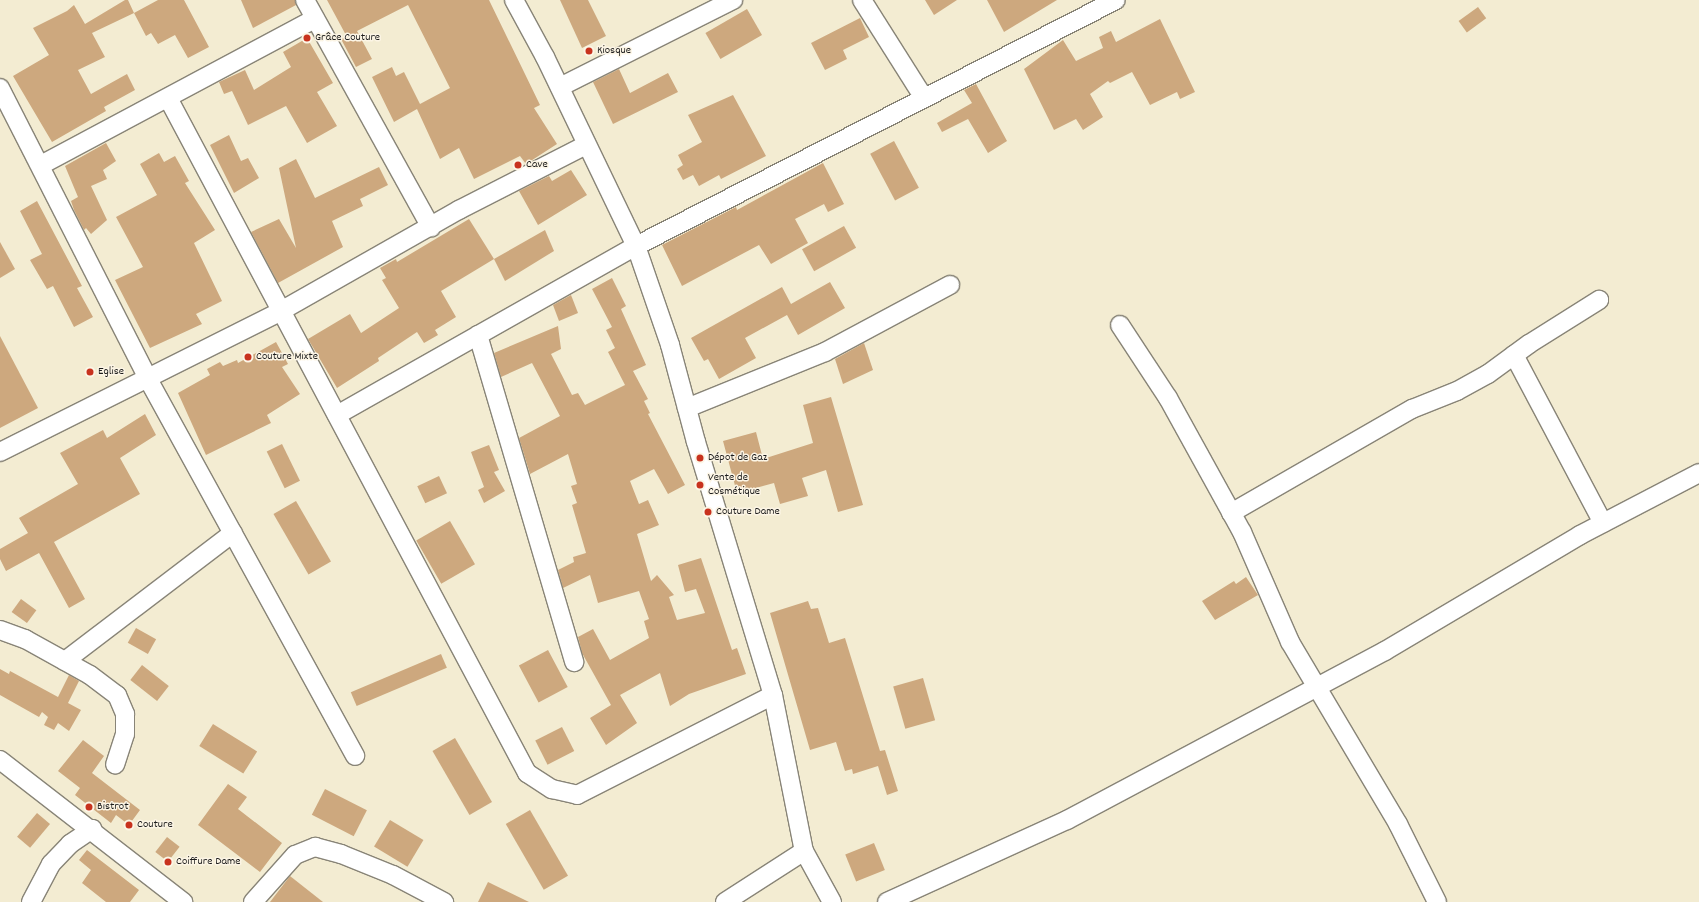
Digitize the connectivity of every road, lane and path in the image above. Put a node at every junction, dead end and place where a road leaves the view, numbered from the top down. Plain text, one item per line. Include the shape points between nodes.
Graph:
1 (305, 0) edge
2 (514, 0) edge
3 (733, 0) edge
4 (862, 0) edge
5 (1116, 0) edge
6 (315, 19) junction
7 (560, 87) junction
8 (0, 88) edge
9 (168, 98) junction
10 (924, 98) junction
11 (586, 145) junction
12 (41, 165) junction
13 (431, 227) junction
14 (636, 246) junction
15 (950, 285) dead end
16 (1598, 300) dead end
17 (281, 311) junction
18 (1120, 326) dead end
19 (478, 335) junction
20 (1514, 355) junction
21 (148, 378) junction
22 (687, 408) junction
23 (337, 415) junction
24 (0, 452) edge
25 (1699, 473) edge
26 (1230, 513) junction
27 (1604, 523) junction
28 (232, 533) junction
29 (0, 630) edge
30 (66, 661) junction
31 (574, 662) dead end
32 (1317, 687) junction
33 (773, 695) junction
34 (355, 756) dead end
35 (0, 760) edge
36 (115, 764) dead end
37 (92, 830) junction
38 (804, 851) junction
39 (31, 902) edge
40 (183, 902) edge
41 (253, 902) edge
42 (444, 902) edge
43 (725, 902) edge
44 (832, 902) edge
45 (887, 902) edge
46 (1437, 902) edge

1 - 6 street
2 - 7 street
3 - 7 street
4 - 10 street
5 - 10 street
6 - 9 street
6 - 13 street
7 - 11 street
8 - 12 street
9 - 12 street
9 - 17 street
10 - 14 street
11 - 13 street
11 - 14 street
12 - 21 street
13 - 17 street
14 - 19 street
14 - 22 street via 670,345
15 - 22 street via 825,352
16 - 20 street
17 - 21 street
17 - 23 street
18 - 26 street via 1168,398
19 - 23 street
19 - 31 street
20 - 26 street via 1488,374 1457,391 1412,409
20 - 27 street
21 - 24 street
21 - 28 street
22 - 33 street
23 - 33 street via 527,773 552,789 577,795
25 - 27 street
26 - 32 street via 1242,532 1290,642
27 - 32 street via 1385,651
28 - 30 street
28 - 34 street
29 - 30 street via 24,639
30 - 36 street via 117,695 125,714 125,734
32 - 45 street via 1067,820
32 - 46 street via 1398,824
33 - 38 street
35 - 37 street
37 - 39 street via 70,844 52,864
37 - 40 street
38 - 43 street
38 - 44 street
41 - 42 street via 295,855 315,847 341,854 393,875

